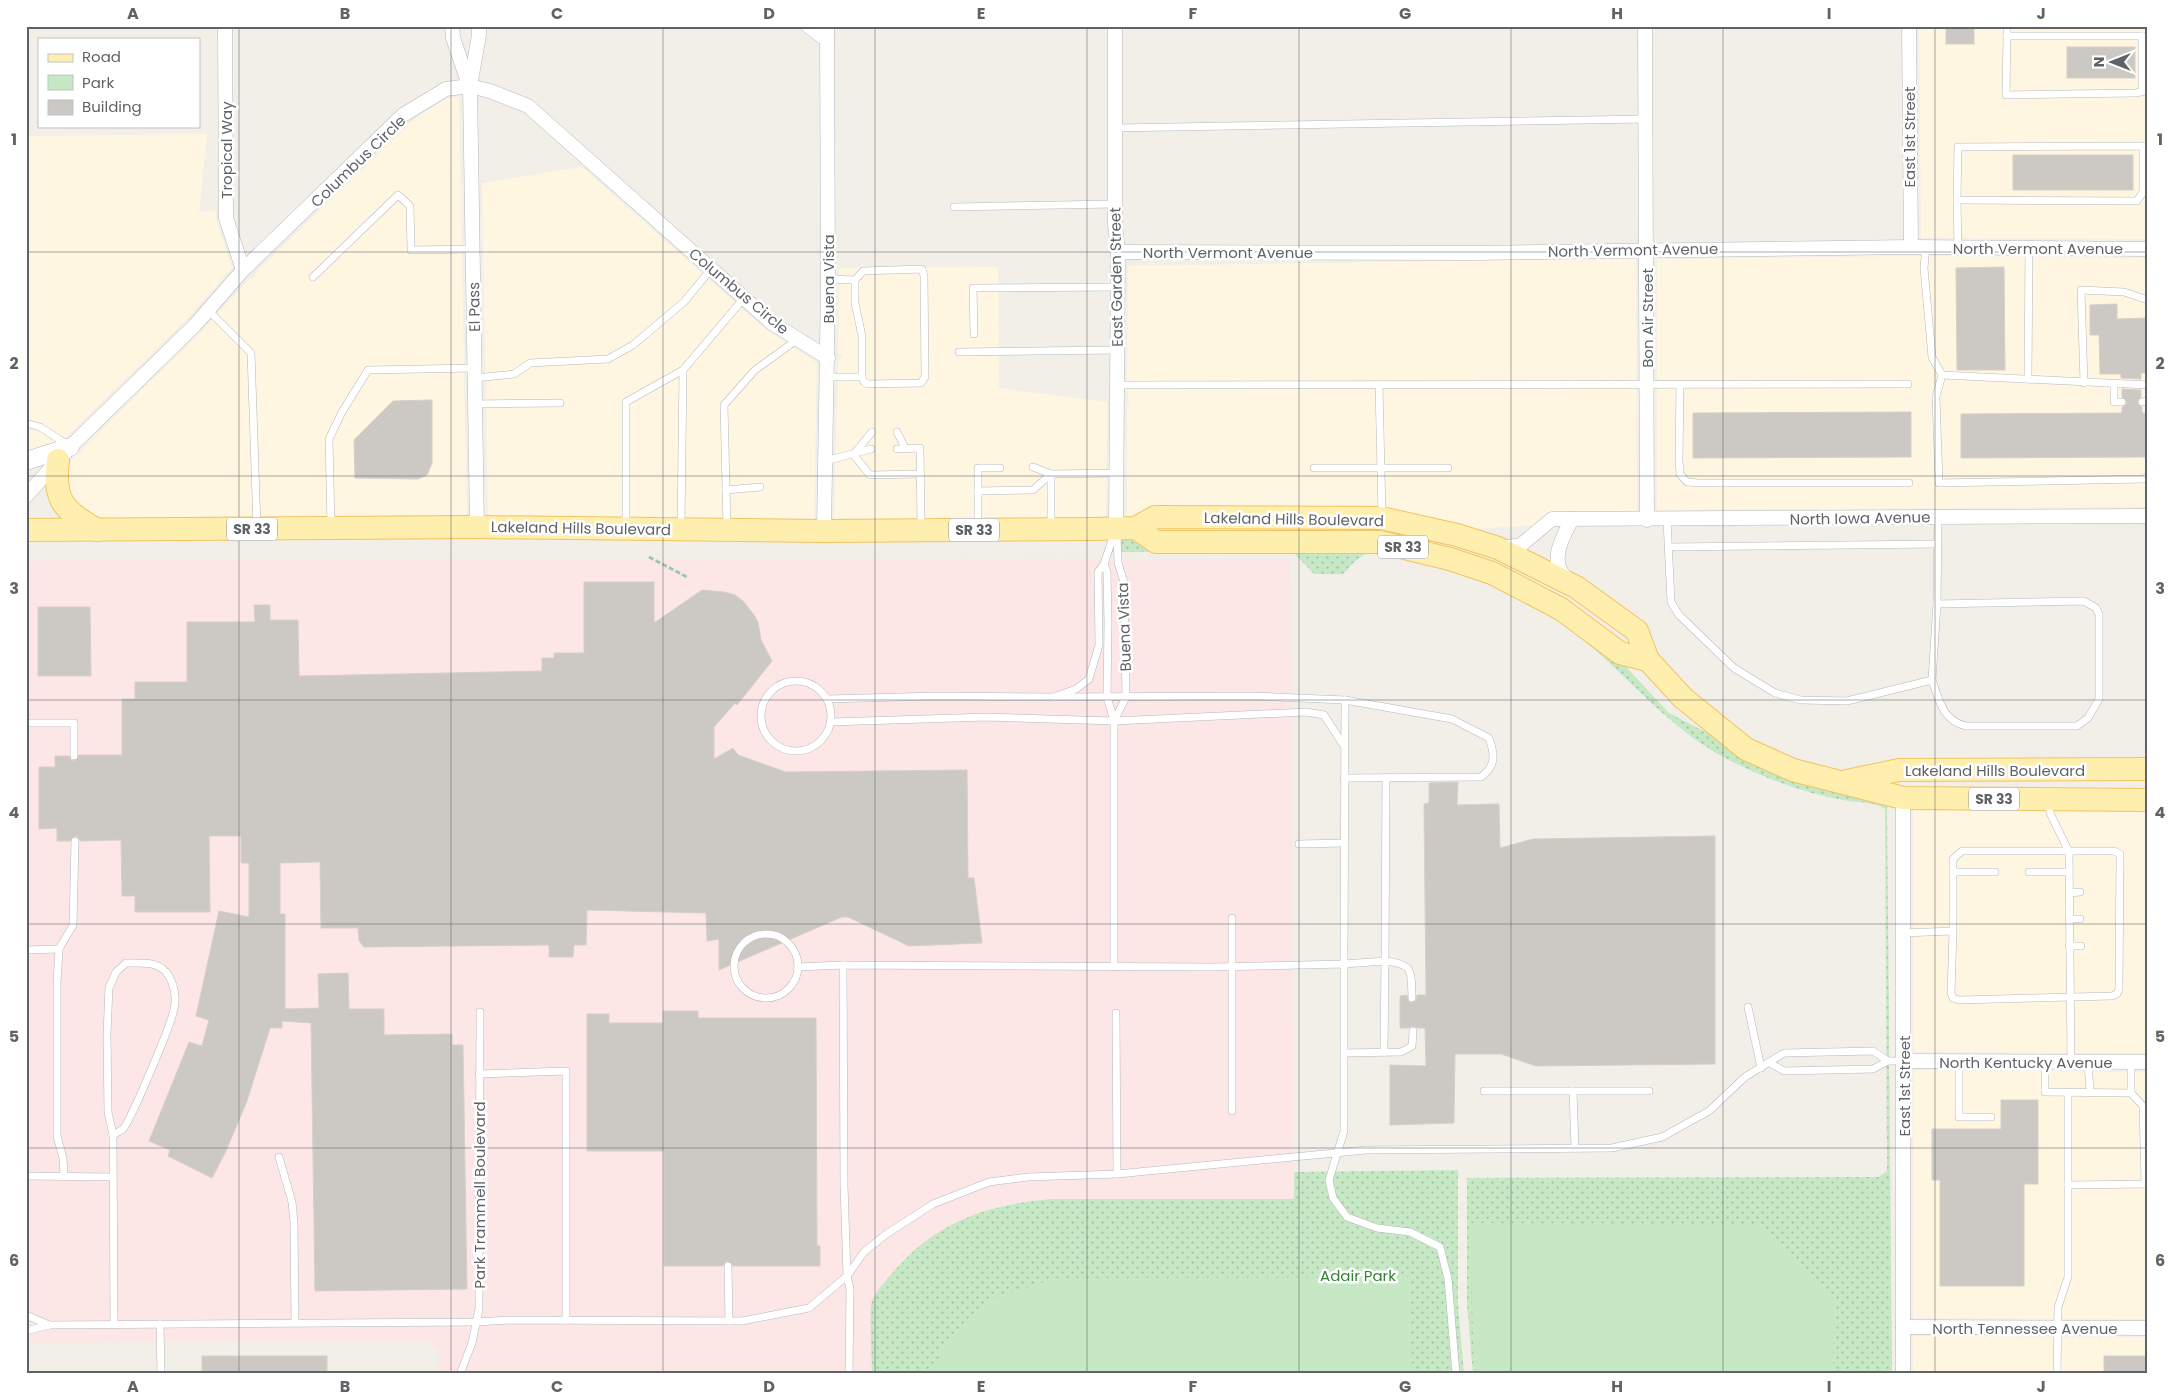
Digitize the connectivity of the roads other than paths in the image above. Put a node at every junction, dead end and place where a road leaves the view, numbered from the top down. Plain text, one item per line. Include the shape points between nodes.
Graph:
1 (225, 26) edge
2 (452, 26) edge
3 (479, 26) edge
4 (808, 26) edge
5 (1115, 26) edge
6 (1645, 26) edge
7 (1908, 26) edge
8 (2006, 26) edge
9 (827, 33) edge
10 (2006, 36) junction
11 (2145, 36) edge
12 (470, 86) junction
13 (2145, 91) edge
14 (1646, 119) junction
15 (1115, 128) junction
16 (2145, 146) edge
17 (1957, 200) junction
18 (1115, 204) junction
19 (954, 207) dead end
20 (1911, 247) junction
21 (1926, 247) junction
22 (1958, 248) junction
23 (2029, 248) junction
24 (2148, 248) edge
25 (472, 249) junction
26 (1647, 250) junction
27 (1118, 252) junction
28 (712, 269) junction
29 (243, 270) junction
30 (313, 277) dead end
31 (828, 279) junction
32 (855, 280) junction
33 (1117, 287) junction
34 (744, 298) junction
35 (2148, 300) edge
36 (208, 310) junction
37 (974, 334) dead end
38 (798, 339) junction
39 (1117, 350) junction
40 (959, 352) dead end
41 (828, 358) junction
42 (683, 370) junction
43 (475, 373) junction
44 (828, 376) junction
45 (862, 376) junction
46 (1942, 376) junction
47 (2028, 379) junction
48 (2084, 383) junction
49 (1647, 384) junction
50 (1680, 384) junction
51 (1908, 384) dead end
52 (2114, 384) junction
53 (1117, 385) junction
54 (1379, 385) junction
55 (2148, 385) edge
56 (2122, 402) dead end
57 (560, 403) dead end
58 (475, 404) junction
59 (26, 423) edge
60 (872, 432) dead end
61 (897, 432) dead end
62 (871, 449) dead end
63 (64, 454) junction
64 (853, 454) junction
65 (825, 461) junction
66 (26, 462) edge
67 (1033, 467) dead end
68 (1000, 468) dead end
69 (1314, 468) dead end
70 (1382, 468) junction
71 (1448, 468) dead end
72 (1117, 473) junction
73 (920, 474) junction
74 (1051, 474) junction
75 (2146, 477) edge
76 (1909, 483) dead end
77 (760, 486) dead end
78 (726, 490) junction
79 (978, 491) junction
80 (26, 496) edge
81 (2148, 516) edge
82 (1938, 517) junction
83 (1381, 518) junction
84 (1572, 519) junction
85 (1647, 520) junction
86 (1667, 520) junction
87 (477, 527) junction
88 (331, 528) junction
89 (626, 528) junction
90 (1126, 528) junction
91 (257, 529) junction
92 (681, 529) junction
93 (727, 529) junction
94 (1051, 529) junction
95 (26, 530) edge
96 (97, 530) junction
97 (921, 530) junction
98 (978, 530) junction
99 (824, 531) junction
100 (1938, 544) junction
101 (1669, 547) junction
102 (1498, 548) junction
103 (1104, 564) junction
104 (1576, 587) junction
105 (1937, 604) junction
106 (1648, 660) junction
107 (1932, 680) junction
108 (1054, 697) junction
109 (1107, 697) junction
110 (1126, 697) junction
111 (827, 699) junction
112 (1346, 700) junction
113 (1114, 721) junction
114 (831, 722) junction
115 (26, 723) edge
116 (1345, 746) junction
117 (74, 756) dead end
118 (2148, 769) edge
119 (1386, 777) junction
120 (1344, 778) junction
121 (1843, 782) junction
122 (1903, 798) junction
123 (2049, 799) junction
124 (2148, 800) edge
125 (75, 841) dead end
126 (1344, 843) junction
127 (1299, 844) dead end
128 (2068, 852) junction
129 (1953, 872) junction
130 (1995, 872) dead end
131 (2029, 872) dead end
132 (2068, 872) junction
133 (2120, 890) junction
134 (2110, 891) dead end
135 (2080, 892) dead end
136 (2068, 893) junction
137 (1232, 918) dead end
138 (2110, 918) dead end
139 (2120, 918) junction
140 (2068, 919) junction
141 (2080, 919) dead end
142 (1952, 931) junction
143 (1903, 933) junction
144 (2119, 944) junction
145 (2110, 945) dead end
146 (2069, 946) junction
147 (2081, 946) dead end
148 (59, 949) junction
149 (26, 950) edge
150 (1385, 961) junction
151 (1344, 964) junction
152 (843, 965) junction
153 (798, 967) junction
154 (1114, 967) junction
155 (1231, 967) junction
156 (2069, 997) junction
157 (1412, 998) dead end
158 (1748, 1007) dead end
159 (480, 1012) dead end
160 (1116, 1013) dead end
161 (1412, 1031) dead end
162 (1384, 1052) junction
163 (1345, 1053) junction
164 (1888, 1060) junction
165 (1904, 1060) junction
166 (1959, 1061) junction
167 (2045, 1062) junction
168 (2071, 1062) junction
169 (2088, 1062) junction
170 (2131, 1062) junction
171 (2148, 1062) edge
172 (1770, 1063) junction
173 (1760, 1068) junction
174 (479, 1074) junction
175 (1573, 1090) junction
176 (1484, 1091) dead end
177 (1649, 1091) dead end
178 (2090, 1092) junction
179 (2068, 1093) junction
180 (2131, 1093) junction
181 (1232, 1111) dead end
182 (1991, 1117) dead end
183 (113, 1135) junction
184 (1574, 1148) junction
185 (1338, 1153) junction
186 (279, 1157) dead end
187 (1117, 1174) junction
188 (26, 1176) edge
189 (64, 1176) junction
190 (113, 1177) junction
191 (2068, 1184) junction
192 (2147, 1184) edge
193 (728, 1266) dead end
194 (847, 1276) junction
195 (26, 1315) edge
196 (566, 1320) junction
197 (729, 1321) junction
198 (476, 1322) junction
199 (295, 1323) junction
200 (114, 1324) junction
201 (160, 1324) junction
202 (49, 1325) junction
203 (1903, 1327) junction
204 (2058, 1328) junction
205 (2148, 1328) edge
206 (26, 1331) edge
207 (161, 1374) edge
208 (460, 1374) edge
209 (848, 1374) edge
210 (1456, 1374) edge
211 (1903, 1374) edge
212 (2057, 1374) edge

1 - 29 street, Tropical Way via 226,218
2 - 12 street, El Pass
3 - 12 street, El Pass
4 - 9 street
5 - 15 street, East Garden Street
6 - 14 street, Bon Air Street
7 - 20 street, East 1st Street
8 - 10 lane
9 - 31 street, Buena Vista
10 - 11 lane
10 - 13 lane via 2006,95
11 - 13 lane
12 - 25 street, El Pass
12 - 28 street, Columbus Circle via 528,106
12 - 29 street, Columbus Circle via 446,89 404,115
14 - 15 lane
14 - 26 street, Bon Air Street
15 - 18 street, East Garden Street
16 - 17 lane via 2143,192 2137,201
16 - 17 lane via 1958,147
17 - 22 lane
18 - 19 lane
18 - 27 street, East Garden Street
20 - 21 street, North Vermont Avenue
20 - 26 street, North Vermont Avenue
21 - 22 street, North Vermont Avenue
21 - 46 lane via 1924,268 1932,357
22 - 23 street, North Vermont Avenue
23 - 24 street, North Vermont Avenue
23 - 47 lane
25 - 30 lane via 411,250 410,206 398,195
25 - 43 street, El Pass
26 - 27 street, North Vermont Avenue
26 - 49 street, Bon Air Street
27 - 33 street, East Garden Street
28 - 34 street, Columbus Circle
28 - 43 lane via 684,302 633,346 608,359 530,363 514,374
29 - 36 street, Columbus Circle
31 - 32 lane
31 - 41 street, Buena Vista
32 - 45 lane via 855,302 862,336
32 - 45 lane via 863,271 922,269 924,276 925,377 921,383 868,384
33 - 37 lane via 973,288
33 - 39 street, East Garden Street
34 - 38 street, Columbus Circle via 772,323
34 - 42 lane
35 - 48 lane via 2124,292 2081,290
36 - 63 street, Columbus Circle
36 - 91 lane via 251,353
38 - 41 street, Columbus Circle
38 - 78 lane via 755,370 724,405
39 - 40 lane
39 - 53 street, East Garden Street
41 - 44 street, Buena Vista
42 - 89 lane via 626,402
42 - 92 lane
43 - 58 street, El Pass
43 - 88 lane via 368,370 329,439
44 - 45 lane
44 - 65 street, Buena Vista
46 - 47 lane
46 - 75 lane via 1936,397 1939,483
47 - 48 lane
48 - 52 lane
49 - 50 lane
49 - 54 lane
49 - 85 street, Bon Air Street
50 - 51 lane
50 - 76 lane via 1679,460 1680,474 1687,482
52 - 55 lane
52 - 56 lane via 2114,402
53 - 54 lane
53 - 72 street, East Garden Street
54 - 70 lane
57 - 58 lane
58 - 87 street, El Pass
59 - 63 lane via 40,427
60 - 64 lane
61 - 73 lane via 901,448 920,448
62 - 64 lane
63 - 66 street
63 - 80 street, Columbus Circle
63 - 96 main road via 56,479 58,494 71,514
64 - 65 lane
64 - 73 lane via 870,475
65 - 99 street, Buena Vista
67 - 74 lane
68 - 79 lane via 978,468
69 - 70 lane
70 - 71 lane
70 - 83 lane
72 - 74 lane
72 - 90 street, East Garden Street
73 - 97 lane
74 - 79 lane via 1033,490
74 - 94 lane
77 - 78 lane
78 - 93 lane
79 - 98 lane
81 - 82 street, North Iowa Avenue
82 - 86 street, North Iowa Avenue
82 - 100 lane
83 - 90 main road, Lakeland Hills Boulevard / SR 33 via 1155,517
83 - 102 main road, Lakeland Hills Boulevard / SR 33
84 - 85 street, North Iowa Avenue
84 - 102 street, North Iowa Avenue via 1552,519 1520,545
84 - 104 street via 1556,560 1559,572
85 - 86 street, North Iowa Avenue
86 - 101 lane
87 - 88 main road, Lakeland Hills Boulevard / SR 33
87 - 89 main road, Lakeland Hills Boulevard / SR 33
88 - 91 main road, Lakeland Hills Boulevard / SR 33
89 - 92 main road, Lakeland Hills Boulevard / SR 33
90 - 94 main road, Lakeland Hills Boulevard / SR 33
90 - 103 lane
90 - 106 main road, Lakeland Hills Boulevard / SR 33 via 1156,542 1380,542 1450,559 1492,573 1561,609 1620,653
90 - 110 lane, Buena Vista via 1118,563 1124,582
91 - 96 main road, Lakeland Hills Boulevard / SR 33
92 - 93 main road, Lakeland Hills Boulevard / SR 33
93 - 99 main road, Lakeland Hills Boulevard / SR 33
94 - 98 main road, Lakeland Hills Boulevard / SR 33
95 - 96 main road, Lakeland Hills Boulevard / SR 33
97 - 98 main road, Lakeland Hills Boulevard / SR 33
97 - 99 main road, Lakeland Hills Boulevard / SR 33
100 - 101 lane
100 - 105 lane
101 - 107 lane via 1671,602 1679,616 1734,668 1774,693 1801,700 1847,701
102 - 104 main road, Lakeland Hills Boulevard / SR 33
103 - 108 lane via 1098,572 1099,646 1089,679 1076,689
103 - 109 lane via 1107,572
104 - 106 main road, Lakeland Hills Boulevard / SR 33 via 1637,631
105 - 107 lane
105 - 107 lane via 2084,601 2096,608 2099,614 2099,700 2088,718 2077,726 1966,726 1947,717
106 - 121 main road, Lakeland Hills Boulevard / SR 33 via 1682,698 1746,749 1793,770
108 - 109 lane
108 - 111 lane
109 - 110 lane
109 - 113 lane
110 - 112 lane via 1255,696
110 - 113 lane
111 - 114 lane
111 - 114 lane via 809,683 785,683 767,697 762,720 771,740 790,751 812,748 821,741
112 - 116 lane
112 - 119 lane via 1452,720 1489,738 1494,751 1494,763 1481,777
113 - 114 lane via 987,717
113 - 116 lane via 1306,712 1324,715
113 - 154 lane
115 - 117 lane via 74,723
116 - 120 lane
118 - 121 main road, Lakeland Hills Boulevard / SR 33 via 1899,770
119 - 120 lane
119 - 150 lane
120 - 126 lane
121 - 122 main road, Lakeland Hills Boulevard / SR 33
122 - 123 main road, Lakeland Hills Boulevard / SR 33
122 - 143 street, East 1st Street
123 - 124 main road, Lakeland Hills Boulevard / SR 33
123 - 128 lane via 2050,813
125 - 148 lane via 73,925
126 - 127 lane
126 - 151 lane
128 - 129 lane via 1962,851 1953,859
128 - 132 lane
128 - 133 lane via 2114,850 2120,854
129 - 130 lane
129 - 142 lane
131 - 132 lane
132 - 136 lane
133 - 134 lane
133 - 139 lane
135 - 136 lane
136 - 140 lane
137 - 155 lane
138 - 139 lane
139 - 144 lane
140 - 141 lane
140 - 146 lane
142 - 143 lane
142 - 156 lane via 1953,998
143 - 165 street, East 1st Street
144 - 145 lane
144 - 156 lane via 2117,994
146 - 147 lane
146 - 156 lane
148 - 149 lane
148 - 189 lane via 57,1136
150 - 151 lane
150 - 157 lane via 1402,963 1408,968
150 - 162 lane
151 - 155 lane
151 - 163 lane
152 - 153 lane
152 - 154 lane
152 - 194 lane
153 - 153 lane via 792,947 775,934 764,933 745,941 736,954 733,970 743,989 762,999 783,994 791,987
154 - 155 lane
155 - 181 lane
156 - 168 lane
158 - 173 lane
159 - 174 lane, Park Trammell Boulevard
160 - 187 lane
161 - 162 lane via 1412,1046 1401,1052
162 - 163 lane
163 - 185 lane via 1344,1131
164 - 165 lane
164 - 172 lane via 1873,1069 1784,1071
164 - 172 lane via 1873,1051 1784,1053
165 - 166 street, North Kentucky Avenue
165 - 203 street, East 1st Street
166 - 167 street, North Kentucky Avenue
166 - 182 lane via 1959,1117
167 - 168 street, North Kentucky Avenue
167 - 179 lane via 2045,1092
168 - 169 street, North Kentucky Avenue
169 - 170 street, North Kentucky Avenue
169 - 178 lane
170 - 171 street, North Kentucky Avenue
170 - 180 lane
172 - 173 lane
173 - 184 lane via 1745,1077 1709,1111 1662,1137 1612,1148
174 - 196 lane via 566,1071
174 - 198 lane, Park Trammell Boulevard via 479,1309
175 - 176 lane
175 - 177 lane
175 - 184 lane
178 - 179 lane
178 - 180 lane
179 - 191 lane
180 - 192 lane via 2143,1106
183 - 183 lane via 124,1128 174,1009 172,982 165,971 152,963 126,963 116,972 109,988 108,1112
183 - 190 lane
184 - 185 lane
185 - 187 lane
185 - 210 lane via 1329,1180 1333,1198 1347,1217 1377,1228 1410,1232 1440,1247 1448,1279
186 - 199 lane via 292,1202 294,1222
187 - 194 lane via 1028,1177 988,1182 933,1204 885,1234 864,1252
188 - 189 lane
189 - 190 lane
190 - 200 lane
191 - 192 lane
191 - 204 lane via 2068,1277 2058,1307
193 - 197 lane
194 - 197 lane via 809,1308
194 - 209 lane via 850,1289
195 - 202 lane
196 - 197 lane
196 - 198 lane
198 - 199 lane
198 - 208 lane, Park Trammell Boulevard via 472,1344
199 - 201 lane
200 - 201 lane
200 - 202 lane
201 - 207 lane
202 - 206 lane
203 - 204 street, North Tennessee Avenue
203 - 211 street, East 1st Street
204 - 205 street, North Tennessee Avenue
204 - 212 lane

